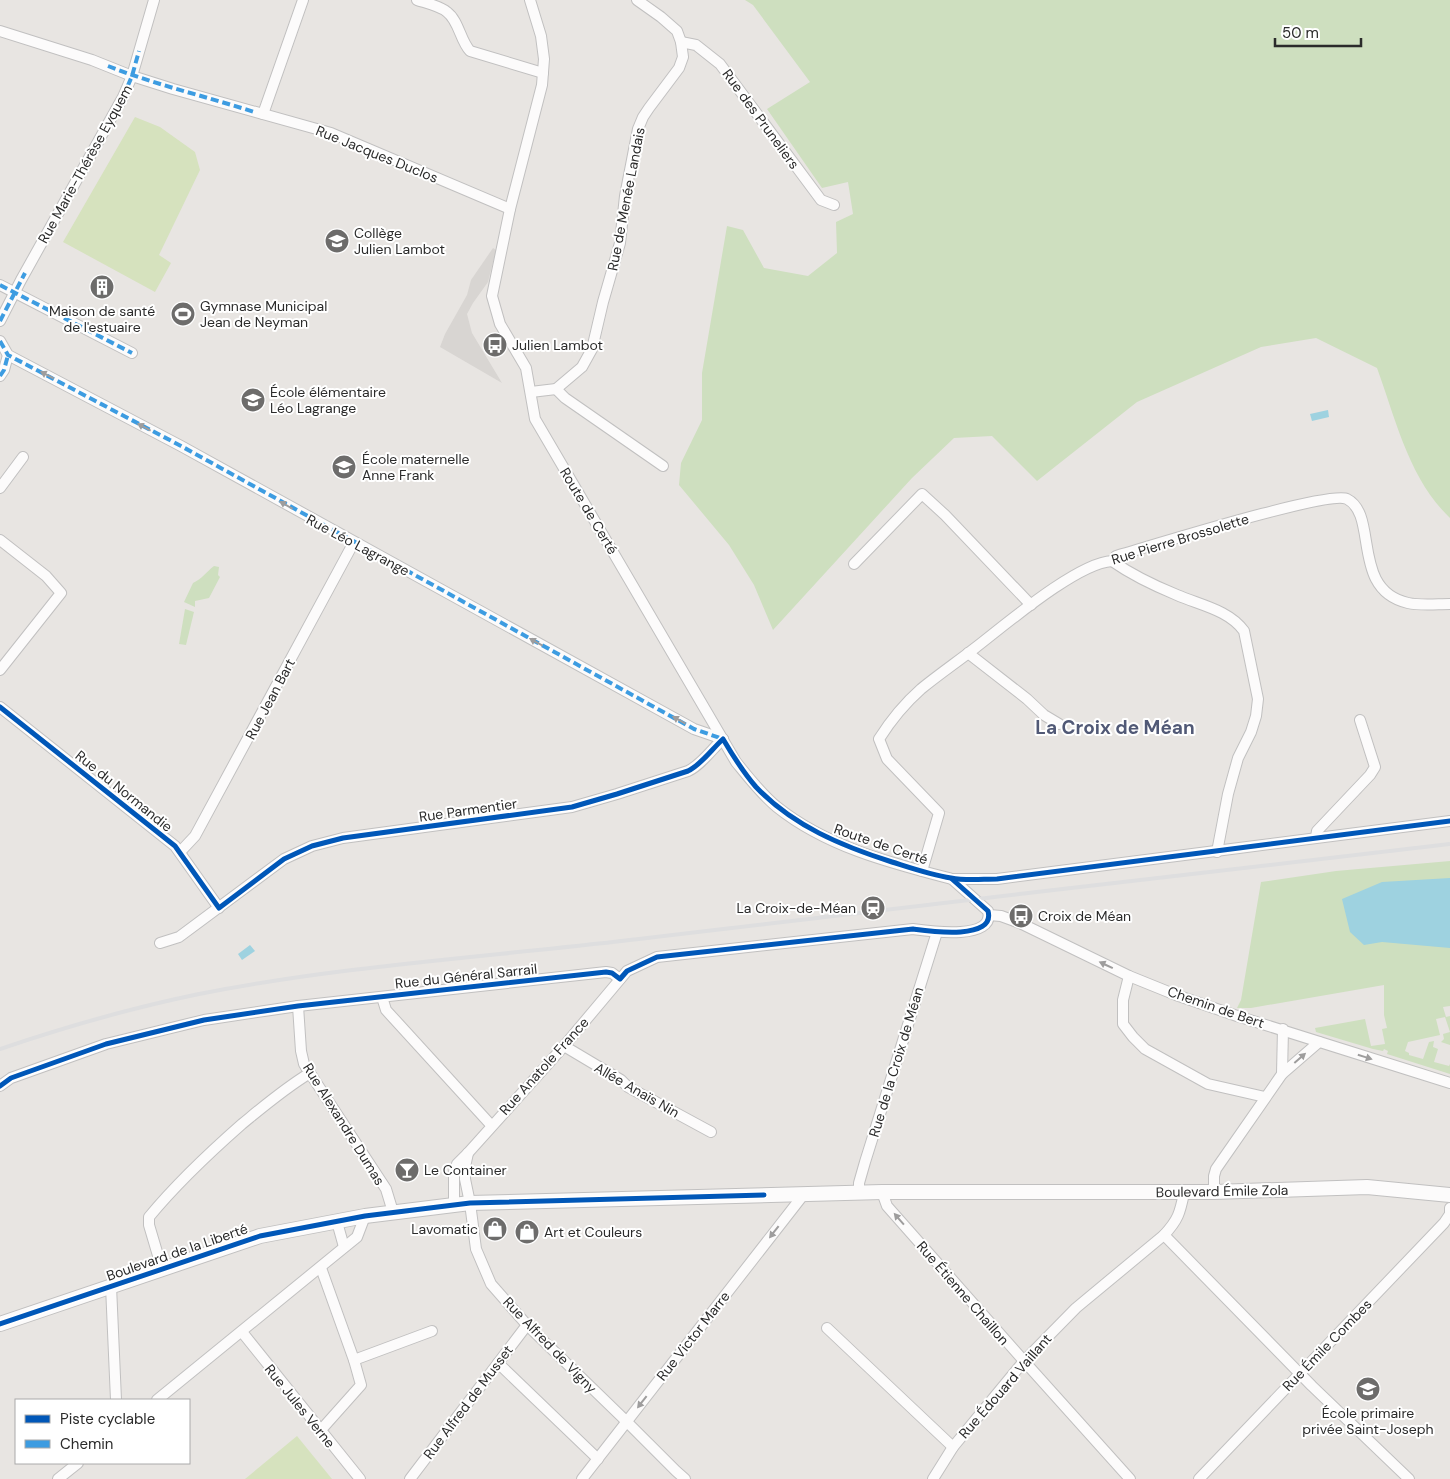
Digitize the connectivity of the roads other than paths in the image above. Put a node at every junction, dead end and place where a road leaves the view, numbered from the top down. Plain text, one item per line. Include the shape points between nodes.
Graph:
1 (154, 0) edge
2 (303, 0) edge
3 (416, 0) edge
4 (530, 0) edge
5 (636, 0) edge
6 (0, 31) edge
7 (681, 42) junction
8 (543, 73) junction
9 (132, 76) junction
10 (263, 114) junction
11 (834, 205) dead end
12 (510, 209) junction
13 (0, 285) edge
14 (14, 292) junction
15 (0, 321) edge
16 (0, 341) edge
17 (132, 353) dead end
18 (8, 355) junction
19 (0, 376) edge
20 (556, 389) junction
21 (531, 392) junction
22 (23, 457) dead end
23 (663, 466) dead end
24 (0, 488) edge
25 (0, 540) edge
26 (354, 542) junction
27 (1112, 561) junction
28 (854, 564) dead end
29 (1450, 604) edge
30 (1031, 605) junction
31 (968, 653) junction
32 (0, 670) edge
33 (0, 706) edge
34 (1360, 720) dead end
35 (1059, 724) dead end
36 (723, 740) junction
37 (1450, 822) edge
38 (1316, 837) junction
39 (1218, 848) junction
40 (180, 852) junction
41 (922, 871) junction
42 (952, 879) junction
43 (219, 908) junction
44 (989, 915) junction
45 (937, 932) junction
46 (160, 943) dead end
47 (1129, 976) junction
48 (620, 979) junction
49 (382, 997) junction
50 (298, 1006) junction
51 (1283, 1029) junction
52 (1319, 1042) junction
53 (564, 1046) junction
54 (310, 1073) junction
55 (1282, 1074) junction
56 (1450, 1083) edge
57 (0, 1086) edge
58 (1265, 1097) junction
59 (491, 1125) junction
60 (711, 1132) dead end
61 (468, 1153) junction
62 (859, 1192) junction
63 (882, 1192) junction
64 (1214, 1192) junction
65 (1184, 1193) junction
66 (804, 1194) junction
67 (1450, 1195) edge
68 (470, 1203) junction
69 (454, 1205) junction
70 (1450, 1208) edge
71 (393, 1212) junction
72 (365, 1216) junction
73 (337, 1222) junction
74 (1164, 1235) junction
75 (344, 1247) junction
76 (321, 1268) junction
77 (162, 1269) junction
78 (111, 1286) junction
79 (0, 1324) edge
80 (527, 1326) junction
81 (827, 1328) dead end
82 (432, 1331) dead end
83 (242, 1332) junction
84 (354, 1360) junction
85 (1024, 1361) junction
86 (498, 1364) junction
87 (1300, 1373) junction
88 (116, 1399) edge
89 (158, 1399) edge
90 (627, 1422) junction
91 (320, 1431) junction
92 (953, 1447) junction
93 (598, 1459) junction
94 (77, 1464) edge
95 (672, 1475) edge
96 (58, 1479) edge
97 (360, 1479) edge
98 (410, 1479) edge
99 (582, 1479) edge
100 (685, 1479) edge
101 (933, 1479) edge
102 (1130, 1479) edge
103 (1199, 1479) edge
104 (1409, 1479) edge

1 - 9 street, Rue Marie-Thérèse Eyquem
2 - 10 street
3 - 8 street via 447,12 470,51
4 - 8 street, Route de Certé via 541,36
5 - 7 street via 677,31
6 - 9 street, Rue Jacques Duclos
7 - 11 street, Rue des Pruneliers via 696,45 720,64 821,200
7 - 20 street, Rue de Menée Landais via 683,56 679,68 649,108 638,129 620,243 592,349 582,367
8 - 12 street, Route de Certé
9 - 10 street, Rue Jacques Duclos
9 - 14 street, Rue Marie-Thérèse Eyquem
10 - 12 street, Rue Jacques Duclos via 331,133
12 - 21 street, Route de Certé via 492,296 500,324 526,368
13 - 14 street
14 - 15 street, Rue Marie-Thérèse Eyquem
14 - 17 street
16 - 18 street
18 - 19 street
26 -> 18 street, Rue Léo Lagrange
20 - 21 street
20 - 23 street
21 - 36 street, Route de Certé via 535,418
22 - 24 street
25 - 32 street via 46,576 61,593
36 -> 26 street, Rue Léo Lagrange via 694,729
26 - 40 street, Rue Jean Bart via 195,836
27 - 29 street, Rue Pierre Brossolette via 1116,556 1292,505 1346,498 1360,512 1375,579 1386,591 1410,603
27 - 30 street, Rue Pierre Brossolette via 1102,562 1074,576
27 - 39 street via 1177,595 1228,615 1244,631 1258,699 1256,716 1238,758
28 - 30 street via 922,494
30 - 31 street, Rue Pierre Brossolette
31 - 35 street via 1044,716
31 - 41 street, Rue Pierre Brossolette via 920,690 892,719 880,739 887,759 939,813
33 - 40 street, Rue du Normandie
34 - 38 street via 1375,767 1317,831
36 - 41 street, Route de Certé via 756,787 811,830 843,846
36 - 43 street, Rue Parmentier via 688,771 572,807 342,838 312,846 284,859
37 - 38 street
38 - 39 street
39 - 42 street via 997,880
40 - 43 street, Rue du Normandie
41 - 42 street, Route de Certé
42 - 44 street via 984,906
43 - 46 street, Rue Parmentier via 179,937
44 - 45 street via 983,926 975,930
47 -> 44 street, Chemin de Bert via 1020,923
45 - 48 street via 913,929 657,957 627,971
45 - 62 street, Rue de la Croix de Méan via 865,1162
47 - 51 street, Chemin de Bert via 1184,998
47 - 58 street via 1123,1000 1123,1024 1144,1049 1208,1084
48 - 49 street, Rue du Général Sarrail via 612,972 606,972
48 - 53 street, Rue Anatole France
49 - 50 street, Rue du Général Sarrail
49 - 59 street via 386,1010
50 - 54 street, Rue Alexandre Dumas via 301,1051
50 - 57 street, Rue du Général Sarrail via 204,1020 106,1044 11,1078
51 - 52 street, Chemin de Bert
51 - 55 street
55 -> 52 street
52 -> 56 street, Chemin de Bert
53 - 59 street, Rue Anatole France
53 - 60 street, Allée Anaïs Nin via 628,1087
54 - 71 street, Rue Alexandre Dumas via 386,1190
54 - 77 street via 266,1104 214,1149 149,1217 148,1225
55 - 58 street
58 - 64 street via 1216,1168
59 - 61 street, Rue Anatole France
61 - 68 street via 465,1179
61 - 69 street, Rue Anatole France via 456,1164
62 - 63 main road, Boulevard Émile Zola
62 - 66 main road, Boulevard Émile Zola
63 - 65 main road, Boulevard Émile Zola
85 -> 63 street, Rue Étienne Chaillon via 887,1206
64 - 65 main road, Boulevard Émile Zola
64 - 67 main road, Boulevard Émile Zola via 1367,1187
65 - 74 street, Rue Édouard Vaillant via 1175,1223
66 - 68 main road, Boulevard de la Liberté
66 -> 90 street, Rue Victor Marre
68 - 69 main road, Boulevard de la Liberté
68 - 80 street, Rue Alfred de Vigny via 476,1249 491,1284
69 - 71 main road, Boulevard de la Liberté
70 - 87 street, Rue Émile Combes via 1444,1223
71 - 72 main road, Boulevard de la Liberté
72 - 73 main road, Boulevard de la Liberté
72 - 75 street via 357,1237
73 - 75 street
73 - 77 main road, Boulevard de la Liberté via 260,1236
74 - 85 street, Rue Édouard Vaillant via 1076,1308
74 - 87 street
75 - 76 street
76 - 83 street
76 - 84 street
77 - 78 main road, Boulevard de la Liberté
78 - 79 main road, Boulevard de la Liberté
78 - 88 street
80 - 86 street, Rue Alfred de Musset
80 - 90 street, Rue Alfred de Vigny
81 - 92 street
82 - 84 street
83 - 89 street
83 - 91 street, Rue Jules Verne
84 - 91 street via 361,1385
85 - 92 street, Rue Édouard Vaillant
85 - 102 street, Rue Étienne Chaillon
86 - 93 street
86 - 98 street, Rue Alfred de Musset
87 - 103 street, Rue Émile Combes
87 - 104 street
90 - 93 street, Rue Victor Marre
90 - 95 street, Rue Alfred de Vigny
91 - 97 street, Rue Jules Verne
92 - 101 street, Rue Édouard Vaillant
93 - 99 street, Rue Victor Marre
94 - 96 street
95 - 100 street, Rue Alfred de Vigny

